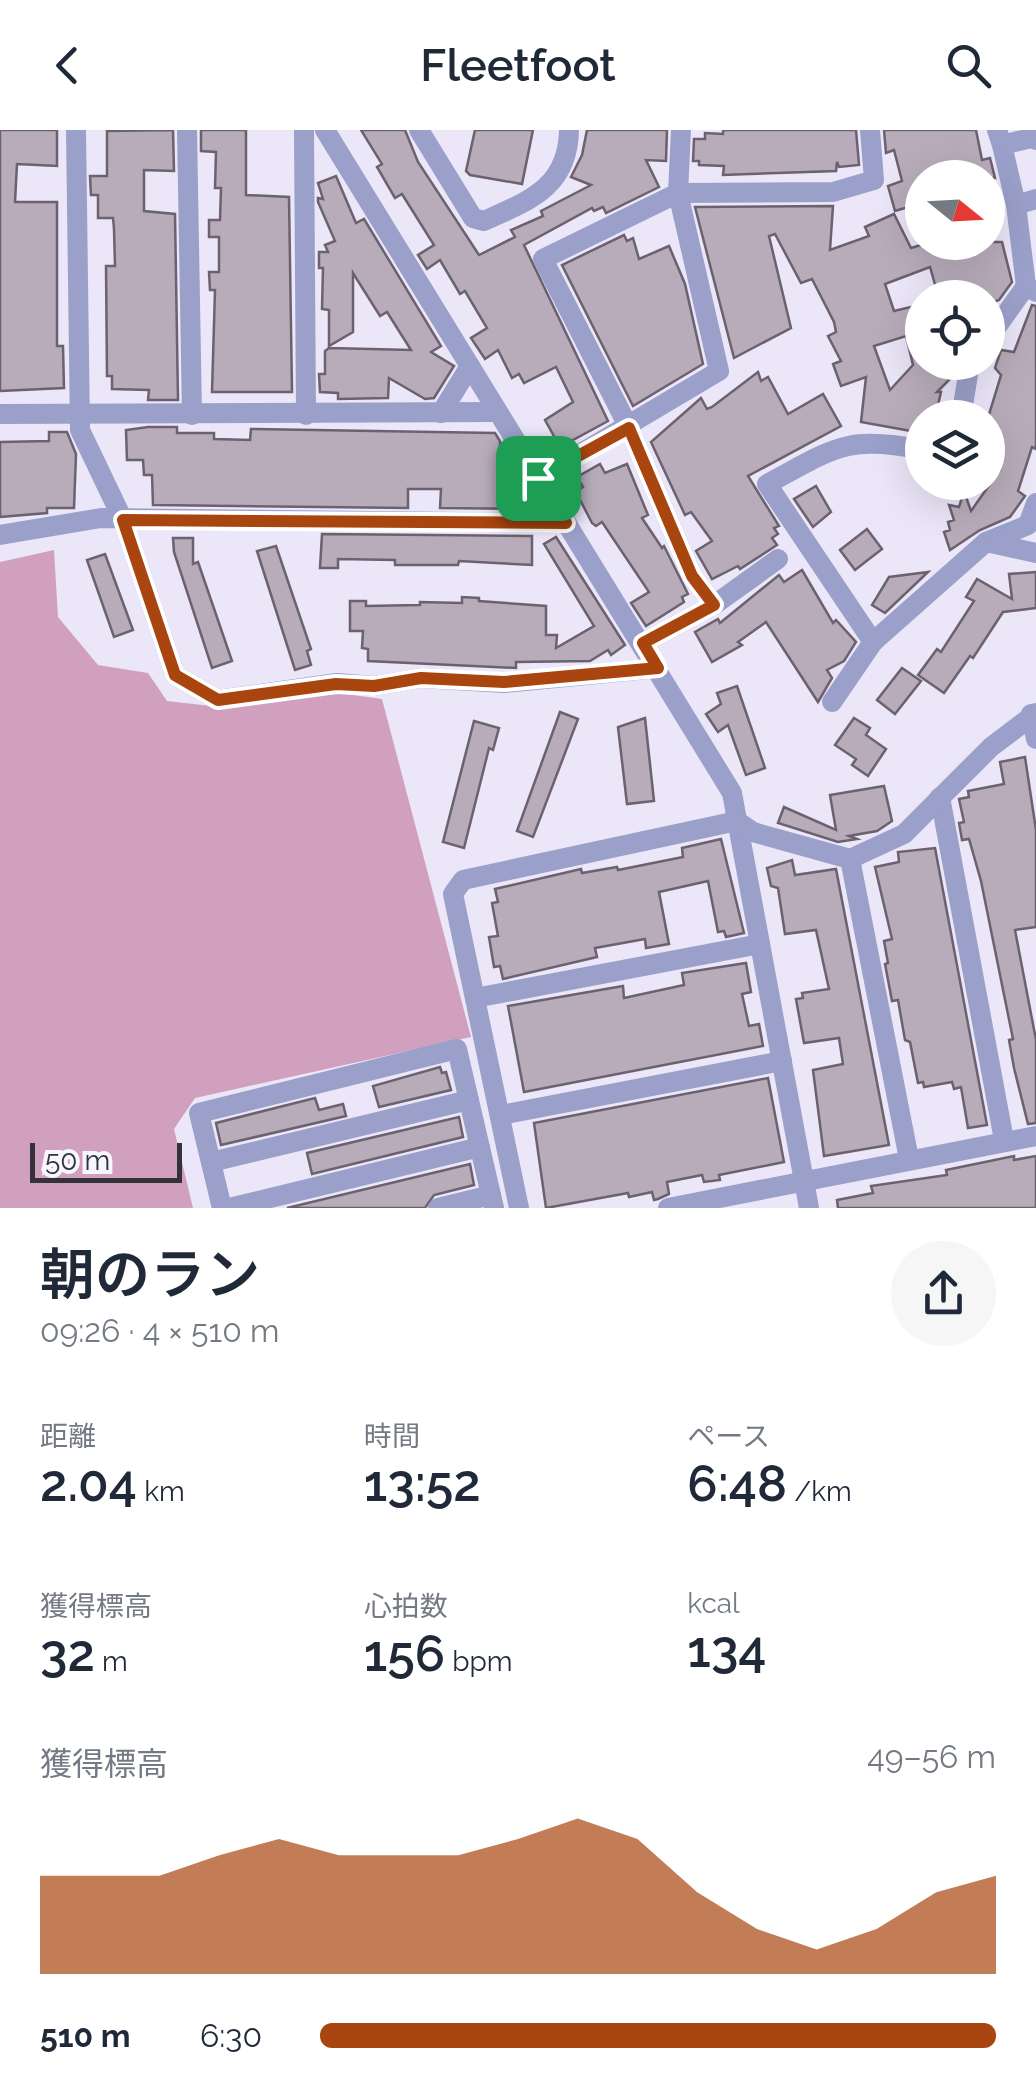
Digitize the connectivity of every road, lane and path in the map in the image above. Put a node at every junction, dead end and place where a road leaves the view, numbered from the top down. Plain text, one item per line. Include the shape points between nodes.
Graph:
1 (76, 130) edge
2 (187, 130) edge
3 (304, 130) edge
4 (325, 130) edge
5 (419, 130) edge
6 (570, 130) edge
7 (681, 130) edge
8 (870, 130) edge
9 (999, 138) edge
10 (1036, 140) edge
11 (678, 193) junction
12 (1026, 202) edge
13 (1031, 289) edge
14 (1005, 319) edge
15 (470, 366) junction
16 (441, 412) junction
17 (498, 412) junction
18 (0, 414) edge
19 (306, 414) junction
20 (79, 415) junction
21 (192, 415) junction
22 (629, 428) junction
23 (905, 447) edge
24 (538, 478) junction
25 (1036, 503) edge
26 (123, 520) junction
27 (566, 523) junction
28 (0, 535) edge
29 (986, 542) junction
30 (1036, 553) edge
31 (778, 559) dead end
32 (714, 605) junction
33 (873, 642) junction
34 (643, 643) junction
35 (658, 668) junction
36 (832, 702) dead end
37 (1034, 714) edge
38 (1036, 739) edge
39 (940, 797) junction
40 (737, 821) junction
41 (850, 858) junction
42 (760, 944) junction
43 (475, 998) junction
44 (484, 1047) junction
45 (782, 1061) junction
46 (462, 1067) junction
47 (469, 1100) junction
48 (501, 1115) junction
49 (1036, 1136) edge
50 (1004, 1140) junction
51 (480, 1147) junction
52 (909, 1159) junction
53 (211, 1162) junction
54 (804, 1182) junction
55 (493, 1202) edge
56 (226, 1208) edge
57 (438, 1208) edge
58 (519, 1208) edge
59 (668, 1208) edge
60 (809, 1208) edge

1 - 20 street
2 - 21 street
3 - 19 street
4 - 15 street
5 - 6 street via 473,218 484,221 541,195 555,180
7 - 11 street
8 - 11 street via 874,180 833,192
9 - 10 street
9 - 12 street
11 - 22 street via 719,371
11 - 22 street via 543,258
12 - 13 street
13 - 14 street
15 - 16 street
15 - 17 street
16 - 17 street
16 - 19 street
17 - 24 street
18 - 20 street
19 - 21 street
20 - 21 street
20 - 26 street
22 - 24 street
22 - 32 street via 692,576
23 - 33 street via 838,446 767,484
24 - 27 street
25 - 29 street via 1028,525
26 - 27 street
26 - 28 street
26 - 35 street via 175,675 218,700 336,684 504,682
27 - 34 street
29 - 30 street
29 - 33 street
31 - 32 street
32 - 34 street
33 - 36 street
34 - 35 street
35 - 40 street via 732,793
37 - 38 street
37 - 39 street
39 - 41 street via 904,834
39 - 50 street
40 - 41 street via 753,832
40 - 42 street
40 - 43 street via 463,880 453,894
41 - 52 street
42 - 43 street
42 - 45 street
43 - 44 street
44 - 46 street
44 - 48 street
45 - 48 street
45 - 54 street
46 - 47 street
46 - 53 street via 458,1050 199,1113
47 - 51 street
47 - 53 street
48 - 58 street
49 - 50 street
50 - 52 street
51 - 55 street
51 - 56 street
52 - 54 street
53 - 56 street
54 - 59 street
54 - 60 street
55 - 57 street

